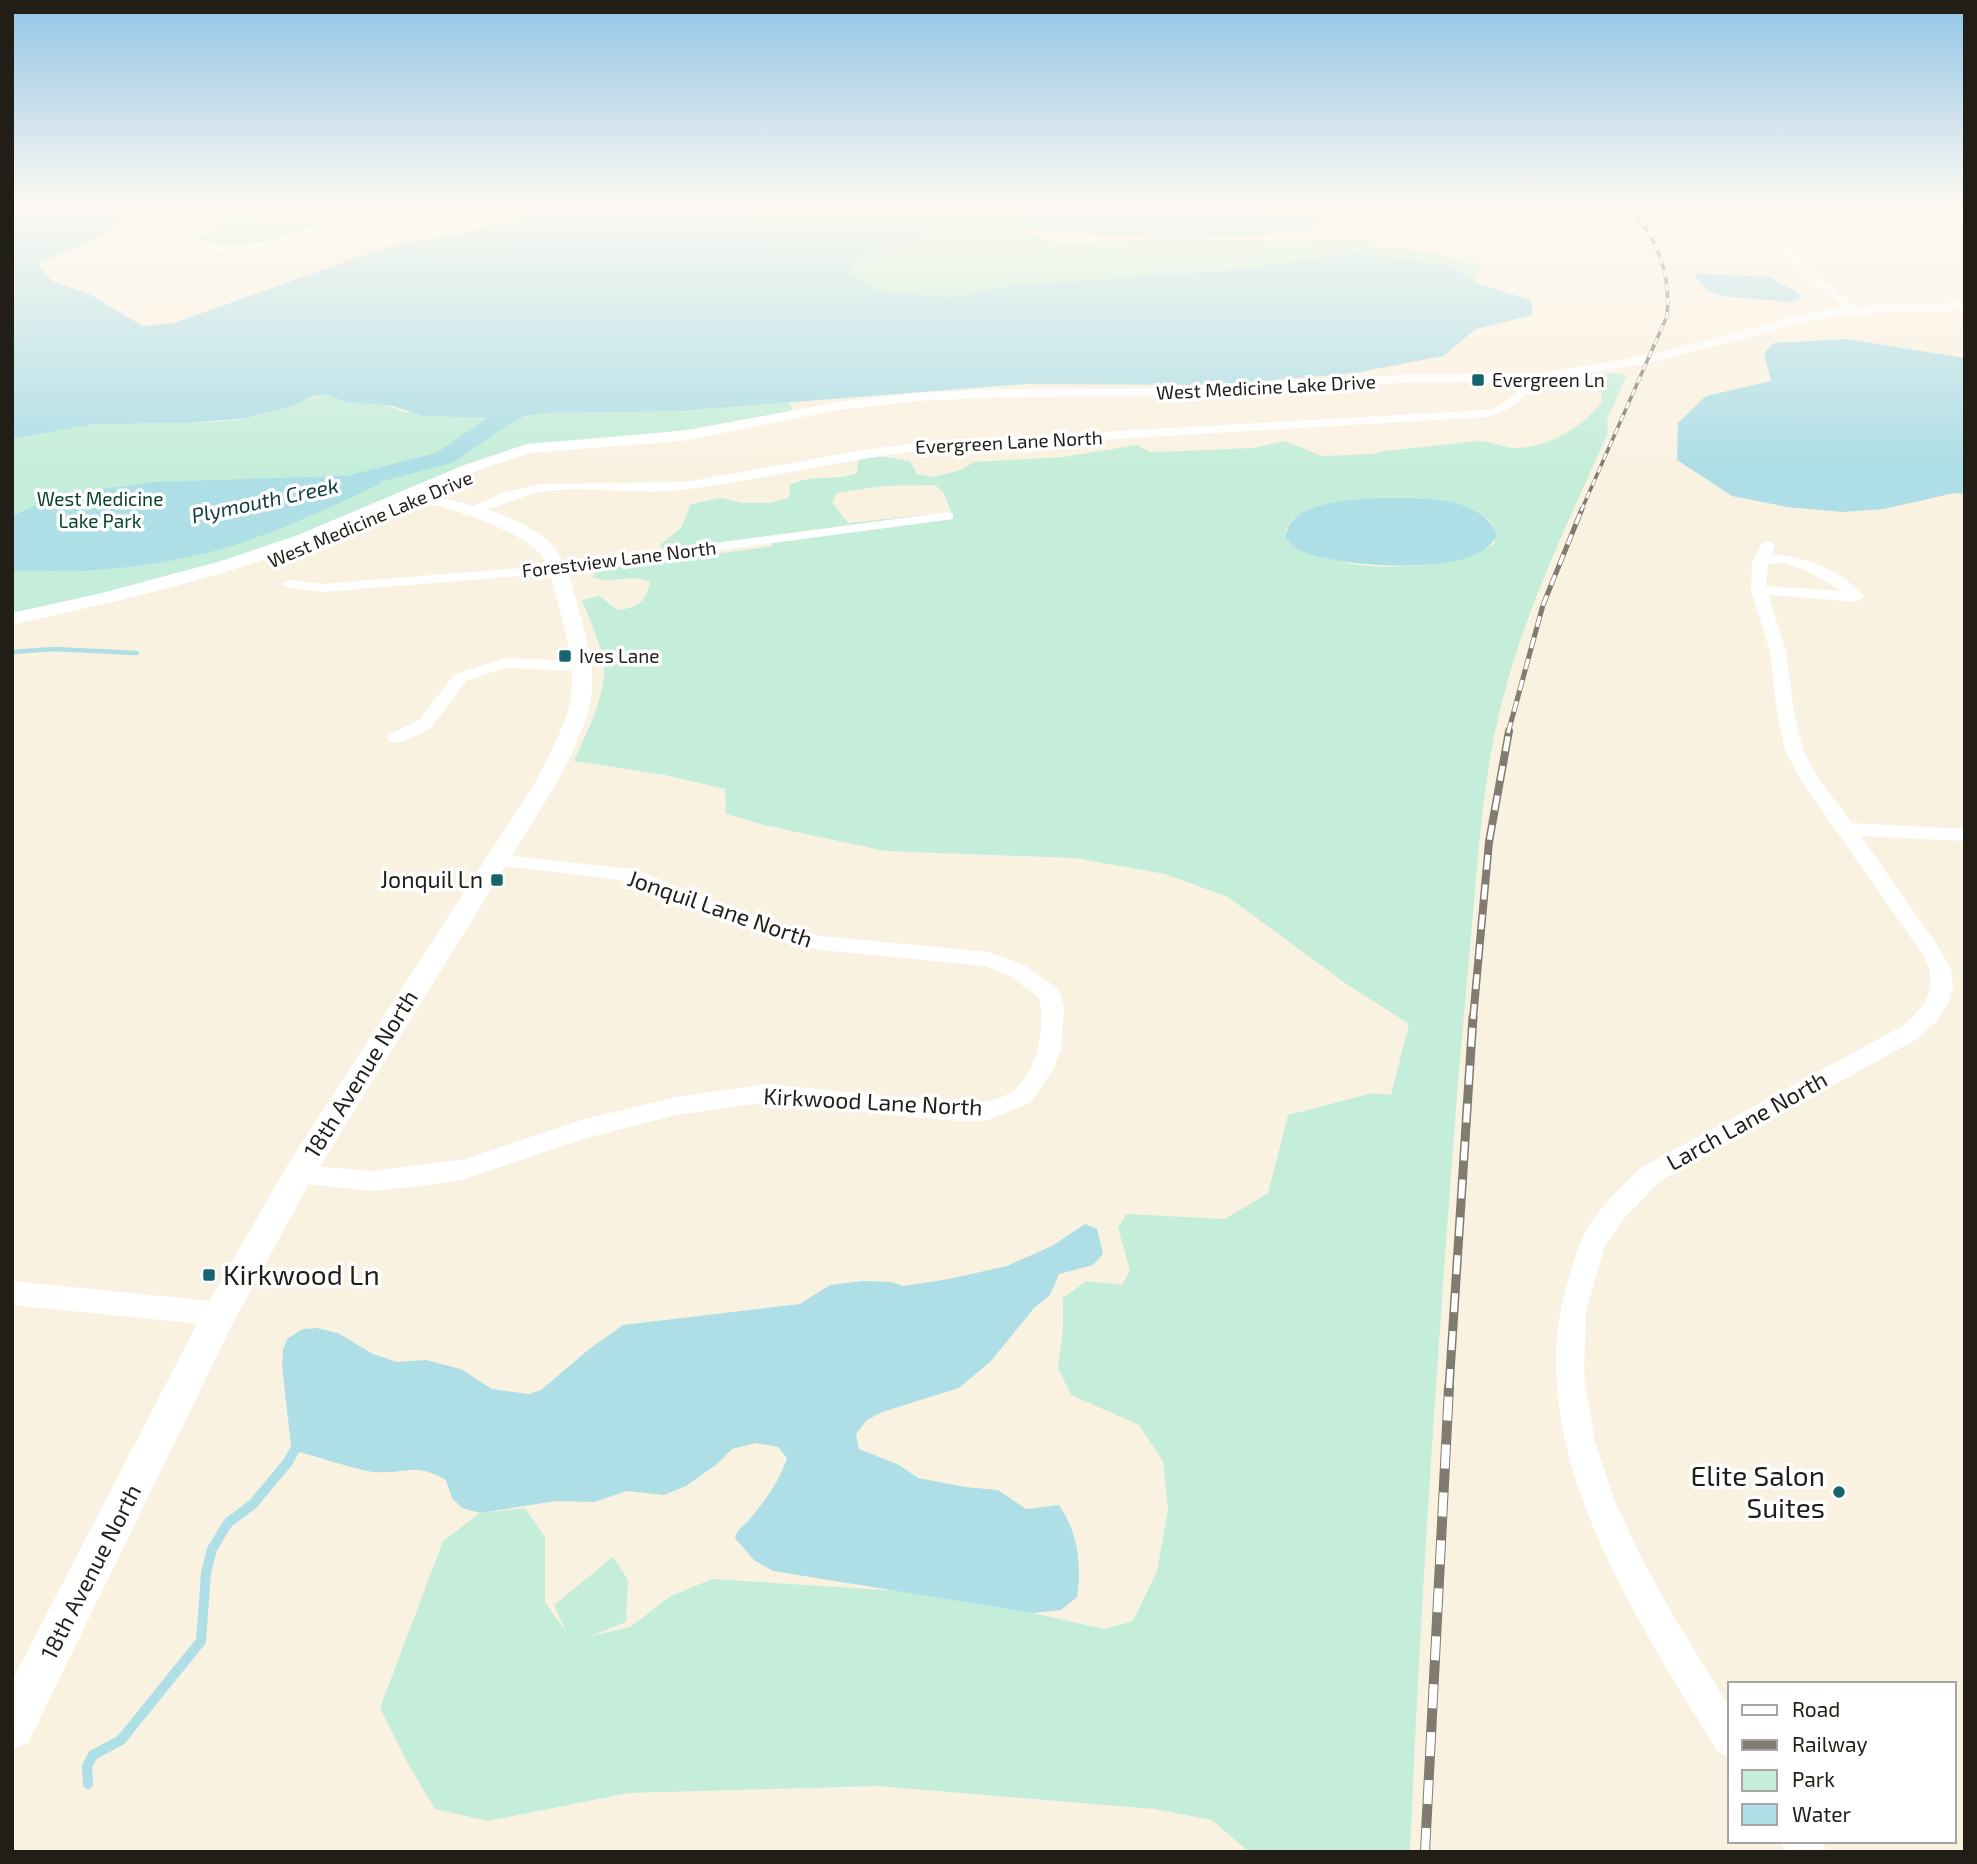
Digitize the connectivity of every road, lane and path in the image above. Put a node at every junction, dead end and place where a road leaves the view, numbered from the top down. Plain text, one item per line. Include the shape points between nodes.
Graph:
1 (1832, 292) edge
2 (1965, 306) edge
3 (1853, 310) junction
4 (1543, 377) junction
5 (564, 444) joint
6 (417, 498) junction
7 (469, 512) junction
8 (948, 516) dead end
9 (558, 566) junction
10 (289, 584) dead end
11 (1758, 590) junction
12 (12, 619) edge
13 (12, 627) edge
14 (581, 666) junction
15 (396, 738) dead end
16 (1846, 829) junction
17 (1965, 835) edge
18 (494, 860) junction
19 (988, 959) joint
20 (298, 1175) junction
21 (12, 1293) edge
22 (220, 1314) junction
23 (12, 1727) edge
24 (1728, 1737) edge

1 - 3 street
2 - 3 street, West Medicine Lake Drive
3 - 4 street, West Medicine Lake Drive via 1602,369
4 - 5 street, West Medicine Lake Drive via 1399,379 1216,392 918,397 838,406 682,436
4 - 7 street, Evergreen Lane North via 1503,408 1488,413 925,446 686,486 541,488
5 - 6 street, West Medicine Lake Drive
6 - 7 street, 18th Avenue North
6 - 12 street, West Medicine Lake Drive via 227,565
6 - 13 street, West Medicine Lake Drive via 316,545 235,573
7 - 9 street, 18th Avenue North via 523,532 543,546
8 - 9 street, Forestview Lane North
9 - 10 street, Forestview Lane North via 322,588
9 - 14 street, 18th Avenue North
11 - 11 street, Larch Lane North via 1756,578 1763,554 1817,569 1856,597
11 - 16 street, Larch Lane North via 1778,649 1794,750 1818,794
14 - 15 street via 505,663 461,677 425,724
14 - 18 street, 18th Avenue North via 582,692 565,745 547,781
16 - 17 street
16 - 24 street, Larch Lane North via 1942,975 1941,998 1930,1017 1909,1033 1651,1174 1618,1207 1591,1246 1574,1294 1570,1364 1574,1415 1592,1487 1625,1564
18 - 19 street, Jonquil Lane North via 632,875 774,931 821,943
18 - 20 street, 18th Avenue North
19 - 20 street, Kirkwood Lane North via 1035,982 1049,993 1053,1008 1049,1049 1036,1077 1022,1097 985,1112 768,1093 676,1106 581,1130 453,1171 392,1181
20 - 22 street, 18th Avenue North
21 - 22 street
22 - 23 street, 18th Avenue North

